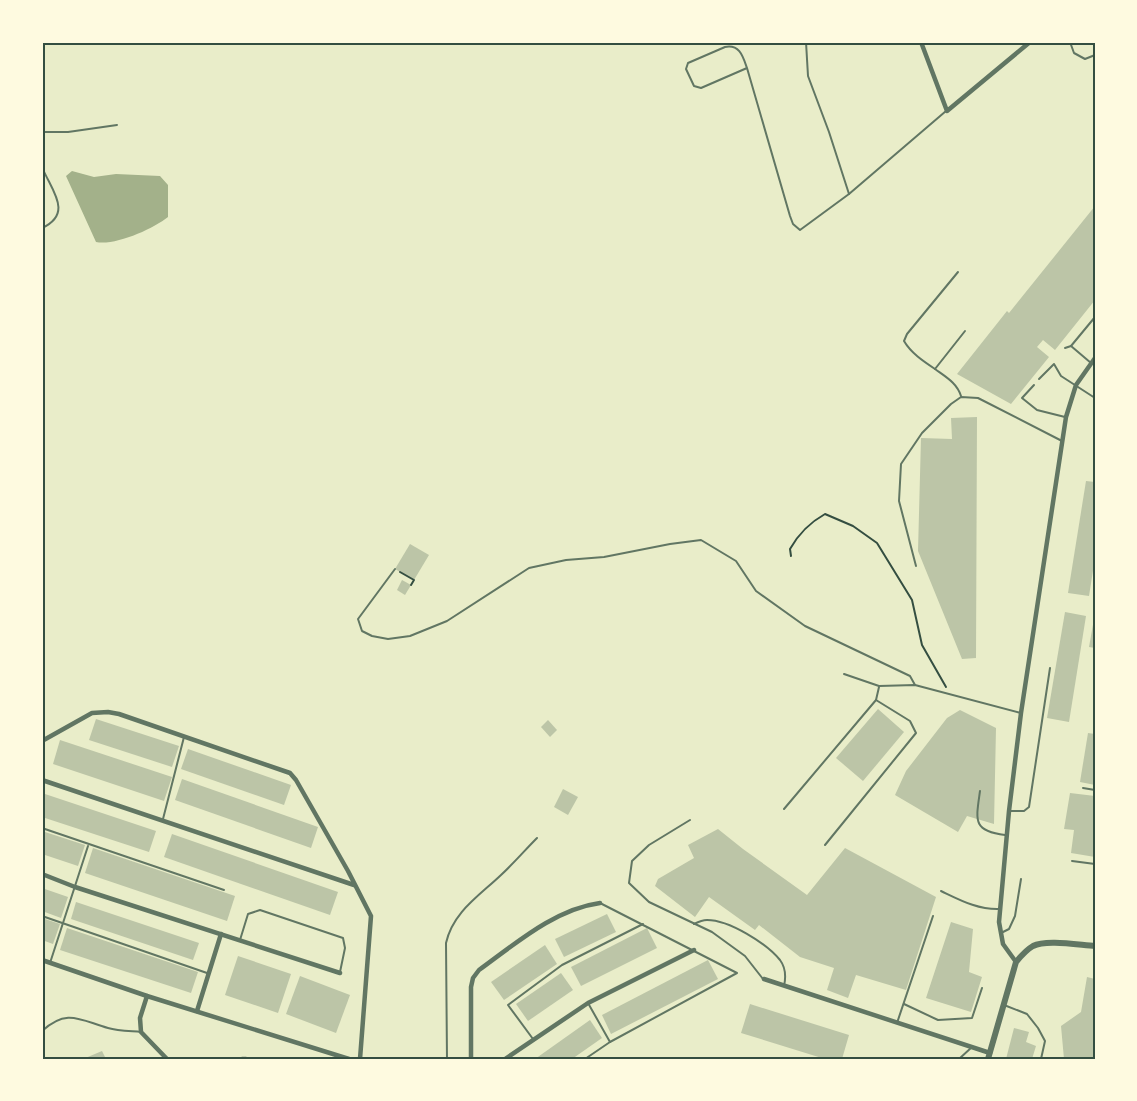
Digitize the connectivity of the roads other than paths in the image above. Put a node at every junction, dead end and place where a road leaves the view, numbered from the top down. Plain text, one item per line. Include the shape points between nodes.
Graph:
1 (806, 42) edge
2 (921, 42) edge
3 (1030, 42) edge
4 (1070, 42) edge
5 (1095, 55) edge
6 (747, 68) junction
7 (947, 111) junction
8 (117, 125) dead end
9 (42, 132) edge
10 (42, 167) edge
11 (849, 194) junction
12 (42, 228) edge
13 (958, 272) dead end
14 (1095, 317) edge
15 (965, 331) dead end
16 (1071, 346) junction
17 (1065, 348) dead end
18 (1093, 360) edge
19 (935, 369) junction
20 (1039, 379) dead end
21 (1034, 385) dead end
22 (1076, 385) junction
23 (961, 397) junction
24 (1095, 398) edge
25 (1066, 417) junction
26 (1064, 442) junction
27 (916, 566) dead end
28 (395, 569) road end
29 (1050, 668) dead end
30 (844, 674) dead end
31 (915, 685) junction
32 (879, 686) junction
33 (876, 700) junction
34 (1021, 713) junction
35 (184, 737) junction
36 (42, 741) edge
37 (42, 780) edge
38 (1083, 788) dead end
39 (1095, 790) edge
40 (980, 791) dead end
41 (784, 809) dead end
42 (1009, 811) junction
43 (163, 820) junction
44 (690, 820) dead end
45 (42, 828) edge
46 (1006, 835) junction
47 (537, 837) dead end
48 (88, 845) junction
49 (825, 845) dead end
50 (1072, 861) dead end
51 (1095, 864) edge
52 (42, 874) edge
53 (1021, 879) dead end
54 (354, 885) junction
55 (75, 887) junction
56 (224, 890) dead end
57 (941, 891) dead end
58 (600, 903) joint
59 (1000, 909) junction
60 (42, 916) edge
61 (933, 916) dead end
62 (63, 924) junction
63 (643, 924) junction
64 (693, 924) junction
65 (1001, 933) junction
66 (221, 934) junction
67 (240, 940) junction
68 (1095, 946) edge
69 (694, 950) junction
70 (42, 960) edge
71 (50, 963) junction
72 (1016, 963) junction
73 (208, 973) junction
74 (340, 973) joint
75 (764, 979) joint
76 (784, 986) junction
77 (982, 988) dead end
78 (147, 996) junction
79 (588, 1003) junction
80 (904, 1004) junction
81 (1004, 1005) junction
82 (197, 1011) junction
83 (897, 1023) junction
84 (42, 1031) edge
85 (141, 1032) junction
86 (533, 1040) junction
87 (610, 1042) junction
88 (972, 1047) junction
89 (989, 1056) edge
90 (167, 1059) edge
91 (349, 1059) edge
92 (360, 1059) edge
93 (447, 1059) edge
94 (471, 1059) edge
95 (505, 1059) edge
96 (585, 1059) edge
97 (959, 1059) edge
98 (1041, 1059) edge

1 - 11 lane via 808,76
2 - 7 street
3 - 7 street
4 - 5 lane via 1074,53 1085,59
6 - 6 lane via 701,88 694,86 686,69 688,63 731,45 742,54
6 - 11 lane via 795,228 803,229
7 - 11 lane
8 - 9 lane
10 - 12 lane via 59,203 53,223
13 - 19 lane via 904,340
14 - 16 lane
15 - 19 lane
16 - 17 lane
16 - 18 lane
18 - 22 street
19 - 23 lane via 951,380
20 - 22 lane via 1054,364 1061,376
21 - 25 lane via 1022,398 1037,410
22 - 24 lane
22 - 25 street
23 - 26 lane via 978,398
23 - 27 lane via 921,433 901,464 899,501
25 - 26 street
26 - 34 street
28 - 31 lane via 358,619 362,632 388,639 410,636 447,621 529,568 701,540 736,561 756,591 805,626 910,676
29 - 42 lane via 1029,807 1024,812
30 - 32 lane
31 - 32 lane
31 - 34 lane
32 - 33 lane
33 - 41 lane
33 - 49 lane via 910,721 916,733
34 - 42 street
35 - 36 street via 108,712 93,713
35 - 43 lane
35 - 54 street via 290,774 297,780
37 - 43 street
38 - 39 lane
40 - 46 lane via 979,824 986,831
42 - 46 street
43 - 54 street
44 - 64 lane via 649,845 632,861 628,883 649,902
45 - 48 lane
46 - 59 street
47 - 93 lane via 449,928
48 - 55 lane
48 - 56 lane
50 - 51 lane
52 - 55 street
53 - 65 lane via 1014,916 1009,929
54 - 92 street via 370,916
55 - 62 lane
55 - 66 street
57 - 59 lane via 987,910
58 - 63 lane
58 - 94 street via 582,906 539,928 479,970 471,987
59 - 65 street
60 - 62 lane
61 - 80 lane
62 - 71 lane
62 - 73 lane
63 - 69 lane
63 - 86 lane via 562,965 508,1005
64 - 75 lane via 712,932 745,956
64 - 76 lane via 706,920 725,923 752,937 780,960 786,975
65 - 72 street
66 - 67 street
66 - 73 street
67 - 74 street
67 - 74 lane via 248,915 260,909 343,938
68 - 72 street via 1035,944
69 - 79 street
69 - 87 lane via 737,973
70 - 71 street
71 - 78 street
72 - 81 street
73 - 82 street
75 - 76 street
76 - 83 street
77 - 80 lane via 972,1018 938,1020
78 - 82 street
78 - 85 street via 140,1018
79 - 86 street
79 - 87 lane
80 - 83 lane
81 - 89 street
81 - 98 lane via 1027,1014 1038,1028 1045,1041
82 - 91 street
83 - 88 street
84 - 85 lane via 66,1017
85 - 90 street
86 - 95 street
87 - 96 lane
88 - 89 street
88 - 97 lane

